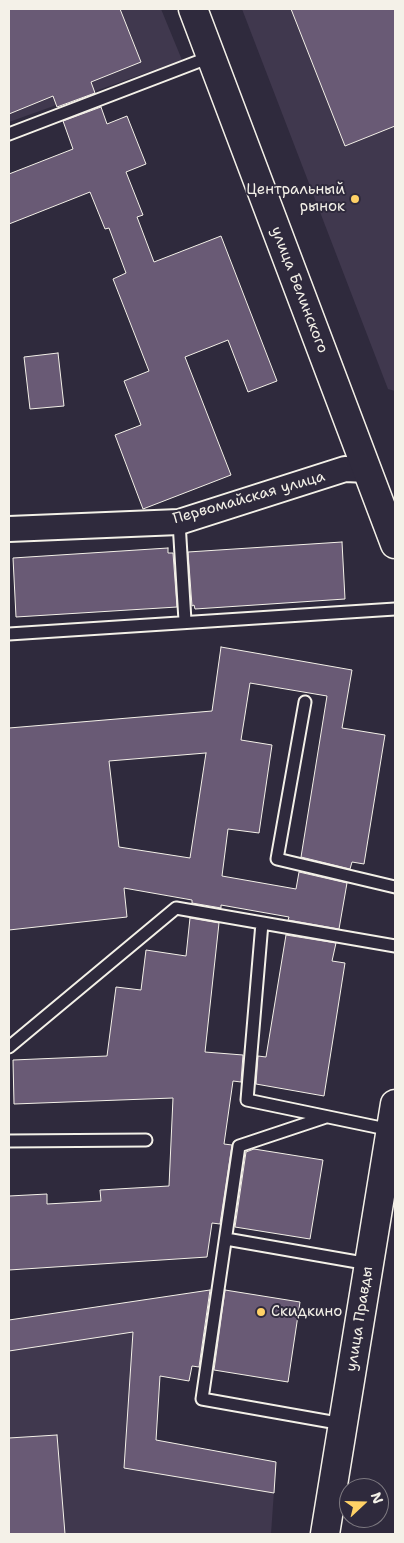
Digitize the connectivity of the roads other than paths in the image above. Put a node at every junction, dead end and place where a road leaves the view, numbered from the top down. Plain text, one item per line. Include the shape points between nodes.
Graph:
1 (193, 9) edge
2 (210, 57) junction
3 (9, 134) edge
4 (368, 470) junction
5 (179, 522) junction
6 (9, 529) edge
7 (395, 544) edge
8 (395, 609) edge
9 (185, 621) junction
10 (9, 634) edge
11 (305, 702) dead end
12 (395, 887) edge
13 (262, 922) junction
14 (395, 946) edge
15 (9, 1047) edge
16 (395, 1104) edge
17 (326, 1117) junction
18 (391, 1130) junction
19 (146, 1140) dead end
20 (9, 1141) edge
21 (226, 1238) junction
22 (369, 1264) junction
23 (343, 1424) junction
24 (325, 1534) edge

1 - 2 street, улица Белинского
2 - 3 lane
2 - 4 street, улица Белинского
4 - 5 street, Первомайская улица via 345,469
4 - 7 street, улица Белинского
5 - 6 street, Первомайская улица
5 - 9 lane
8 - 9 lane
9 - 10 lane
11 - 12 lane via 277,859
13 - 14 lane
13 - 15 lane via 176,908
13 - 17 lane via 247,1100
16 - 18 street, улица Правды
17 - 18 lane
17 - 21 lane via 239,1146
18 - 22 street, улица Правды
19 - 20 lane
21 - 22 lane
21 - 23 lane via 202,1399
22 - 23 street, улица Правды
23 - 24 street, улица Правды

